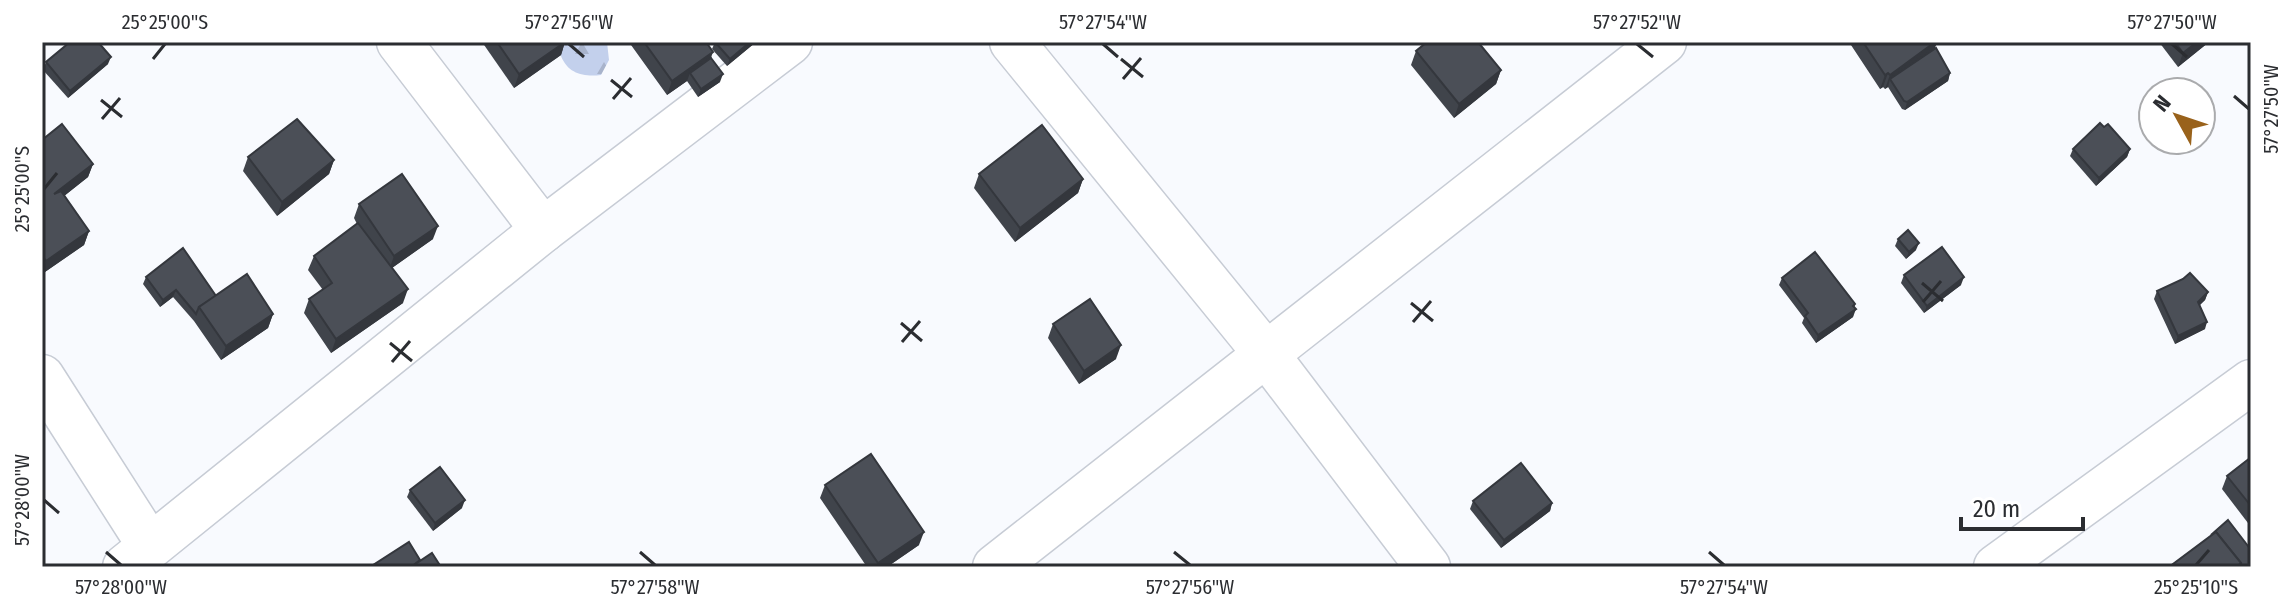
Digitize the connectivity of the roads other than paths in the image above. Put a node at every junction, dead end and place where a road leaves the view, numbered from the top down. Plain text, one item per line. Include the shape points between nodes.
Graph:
1 (399, 42) edge
2 (790, 42) edge
3 (1012, 42) edge
4 (1664, 42) edge
5 (543, 230) junction
6 (1267, 355) junction
7 (42, 377) edge
8 (2251, 382) edge
9 (137, 556) edge
10 (995, 567) edge
11 (1428, 567) edge
12 (1996, 567) edge

1 - 5 street
2 - 5 street
3 - 6 street
4 - 6 street
5 - 9 street
6 - 10 street
6 - 11 street
7 - 9 street
8 - 12 street

